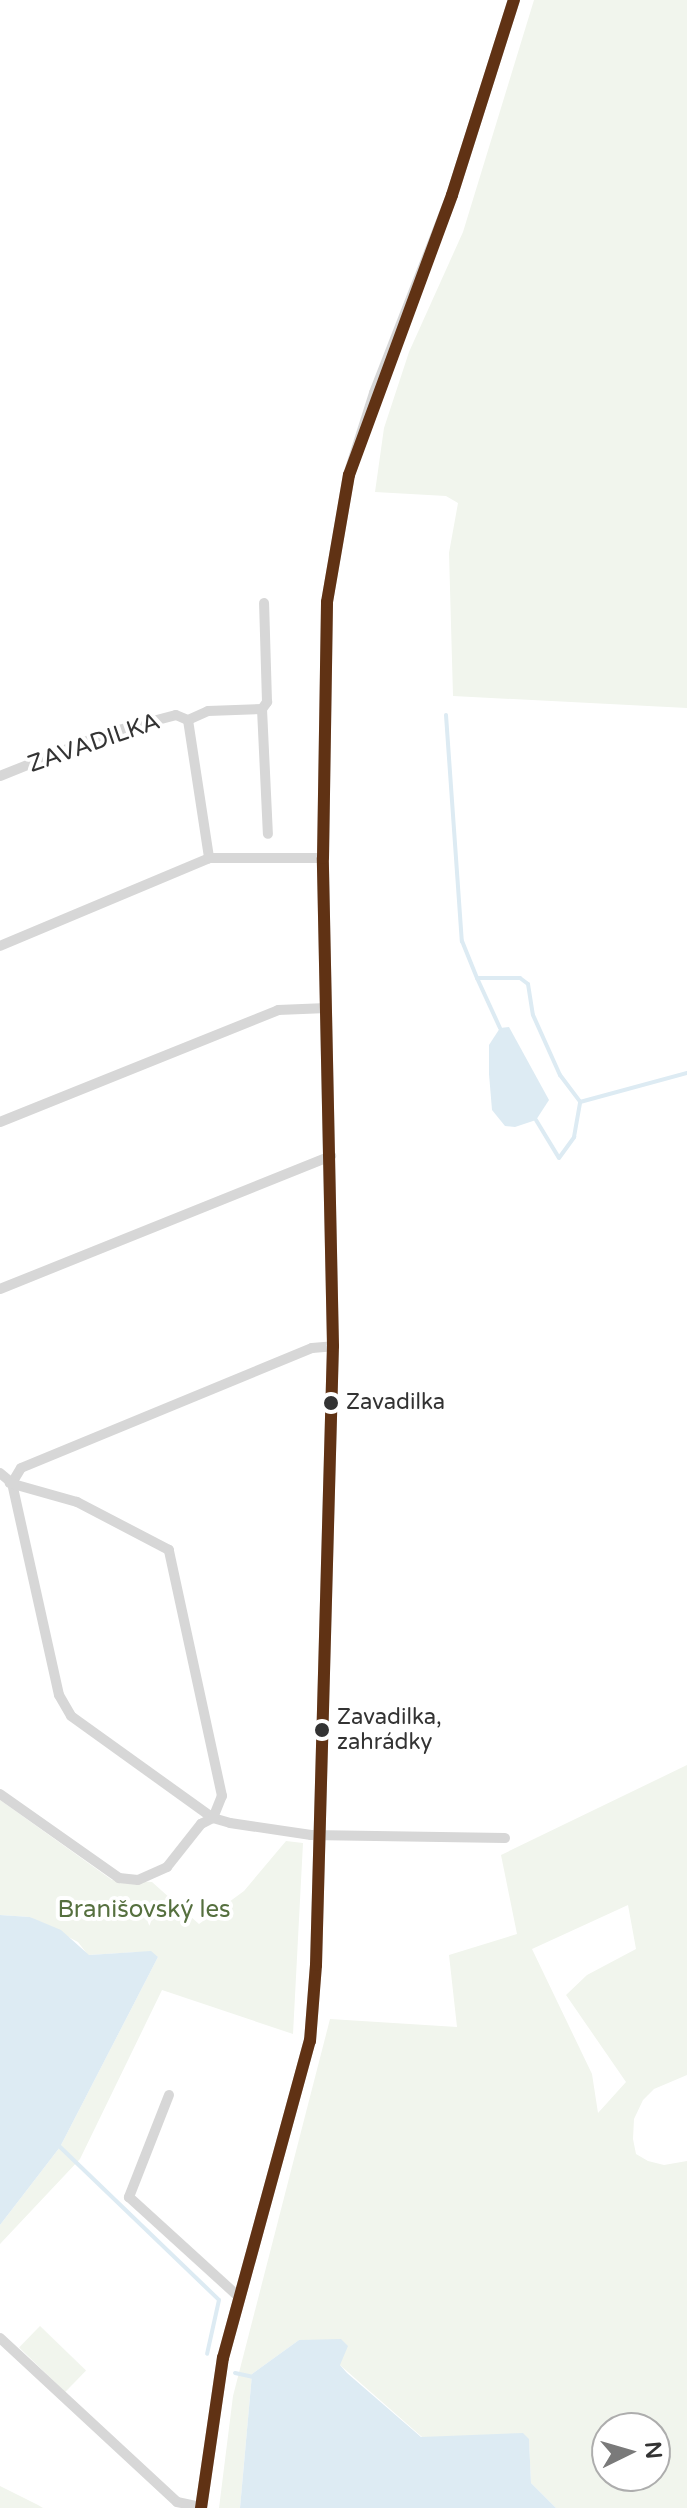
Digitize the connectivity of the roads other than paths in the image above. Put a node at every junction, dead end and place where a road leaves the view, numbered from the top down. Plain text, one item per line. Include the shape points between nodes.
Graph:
1 (514, 0) edge
2 (264, 603) dead end
3 (262, 709) junction
4 (188, 720) junction
5 (0, 776) edge
6 (268, 834) dead end
7 (209, 858) junction
8 (323, 858) junction
9 (0, 946) edge
10 (327, 1008) junction
11 (0, 1122) edge
12 (331, 1156) junction
13 (0, 1289) edge
14 (333, 1346) junction
15 (0, 1473) edge
16 (0, 1482) edge
17 (12, 1483) junction
18 (0, 1794) edge
19 (213, 1818) junction
20 (320, 1835) junction
21 (505, 1838) dead end
22 (169, 2095) dead end
23 (239, 2297) junction
24 (0, 2338) edge
25 (201, 2508) edge

1 - 8 street via 452,195 375,393 342,500 327,602
2 - 3 street via 267,702
3 - 4 street, ZAVADILKA via 208,711
3 - 6 street
4 - 5 street, ZAVADILKA via 176,715 107,733
4 - 7 street, ZAVADILKA
7 - 8 street
7 - 9 street
8 - 10 street
10 - 11 street via 278,1010
10 - 12 street
12 - 13 street
12 - 14 street
14 - 17 street via 312,1348 21,1468
14 - 20 street
15 - 17 street
16 - 17 street
17 - 19 street via 64,1707
17 - 19 street via 121,1521 169,1550 222,1796
18 - 19 street via 119,1878 138,1880 167,1867 201,1824
19 - 20 street
20 - 21 street
20 - 23 street via 310,2041
22 - 23 street via 129,2197
23 - 25 street via 212,2411
24 - 25 street via 177,2502

